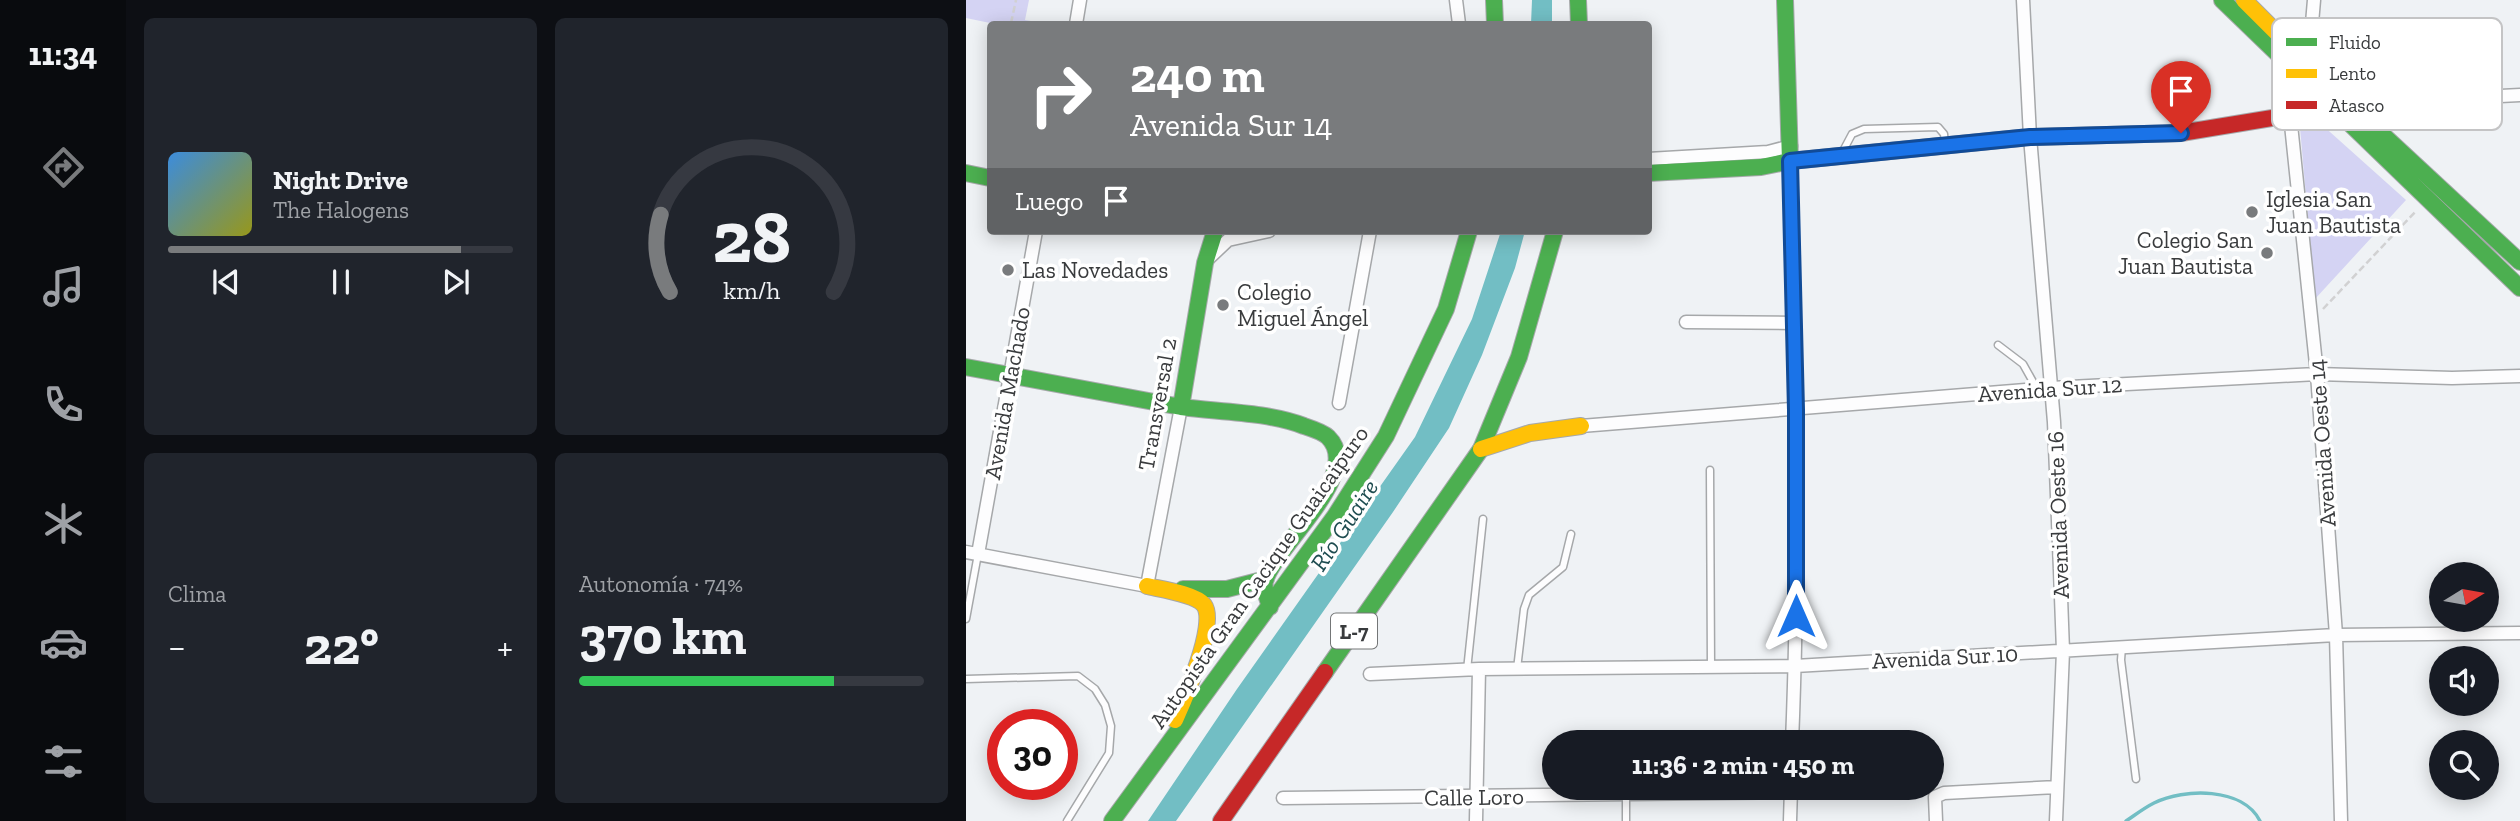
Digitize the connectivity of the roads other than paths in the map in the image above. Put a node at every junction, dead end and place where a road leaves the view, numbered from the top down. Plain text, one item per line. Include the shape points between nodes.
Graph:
1 (1080, 0) edge
2 (1456, 0) edge
3 (1493, 0) edge
4 (1577, 0) edge
5 (1785, 0) edge
6 (2023, 0) edge
7 (2222, 0) edge
8 (2244, 0) edge
9 (2314, 0) edge
10 (2312, 18) edge
11 (1076, 21) edge
12 (1459, 21) edge
13 (1495, 21) edge
14 (1579, 21) edge
15 (2272, 29) edge
16 (2272, 43) edge
17 (2520, 95) edge
18 (2502, 96) edge
19 (2272, 118) edge
20 (2292, 130) edge
21 (2362, 130) edge
22 (2377, 130) edge
23 (2030, 137) junction
24 (1945, 145) junction
25 (1790, 154) junction
26 (1840, 156) junction
27 (1652, 159) edge
28 (966, 173) edge
29 (1652, 173) edge
30 (987, 177) edge
31 (1036, 235) edge
32 (1214, 235) edge
33 (1250, 235) edge
34 (1369, 235) edge
35 (1468, 235) edge
36 (1554, 235) edge
37 (2520, 262) edge
38 (1205, 263) junction
39 (2520, 288) edge
40 (1686, 322) dead end
41 (1794, 323) junction
42 (1998, 345) dead end
43 (966, 367) edge
44 (2317, 374) junction
45 (1010, 375) junction
46 (2520, 376) edge
47 (2051, 388) junction
48 (2037, 389) junction
49 (1339, 403) dead end
50 (1181, 407) junction
51 (1796, 410) junction
52 (1581, 426) joint
53 (1482, 449) junction
54 (1710, 470) dead end
55 (1483, 519) dead end
56 (1571, 534) dead end
57 (972, 553) edge
58 (1266, 579) junction
59 (1147, 586) junction
60 (1270, 607) junction
61 (966, 619) edge
62 (2520, 633) edge
63 (2336, 635) junction
64 (2122, 647) junction
65 (2063, 651) junction
66 (1795, 666) junction
67 (1711, 667) junction
68 (1517, 669) junction
69 (1473, 670) junction
70 (1370, 674) dead end
71 (966, 679) edge
72 (1793, 730) edge
73 (1163, 753) junction
74 (2136, 779) dead end
75 (2057, 787) junction
76 (1542, 796) edge
77 (1476, 797) junction
78 (1283, 798) dead end
79 (1626, 800) edge
80 (1791, 800) edge
81 (1224, 818) edge
82 (1067, 821) edge
83 (1112, 821) edge
84 (1476, 821) edge
85 (1626, 821) edge
86 (1790, 821) edge
87 (1936, 821) edge
88 (2056, 821) edge
89 (2341, 821) edge

1 - 11 street
2 - 12 street
3 - 13 main road
4 - 14 main road
5 - 25 main road
6 - 23 street, Avenida Oeste 16
7 - 16 main road
8 - 15 main road
9 - 10 street
17 - 18 street
19 - 23 main road via 2181,133
20 - 44 street, Avenida Oeste 14
21 - 39 main road via 2426,200
22 - 37 main road
23 - 24 main road
23 - 47 street, Avenida Oeste 16
24 - 26 main road
24 - 26 lane via 1938,127 1864,129 1852,134
25 - 26 main road
25 - 27 street
25 - 29 main road via 1760,167
25 - 41 street
28 - 30 main road
31 - 45 street, Avenida Machado
32 - 38 main road, Transversal 2
33 - 38 street via 1227,240
34 - 49 street
35 - 60 main road, Autopista Gran Cacique Guaicaipuro via 1446,309 1386,436
36 - 53 main road, L-7 via 1519,357
38 - 50 main road, Transversal 2
40 - 41 street
41 - 51 street
42 - 48 lane via 2023,364
43 - 45 main road
44 - 46 street, Avenida Sur 12 via 2452,379
44 - 47 street, Avenida Sur 12
44 - 63 street, Avenida Oeste 14
45 - 50 main road
45 - 57 street, Avenida Machado
47 - 48 street, Avenida Sur 12
47 - 65 street, Avenida Oeste 16
48 - 51 street, Avenida Sur 12
50 - 58 main road via 1304,425 1336,446 1332,480
50 - 59 street, Transversal 2
51 - 52 street, Avenida Sur 12
51 - 66 street
52 - 53 main road via 1528,433
53 - 81 main road, L-7
54 - 67 lane
55 - 69 lane
56 - 68 lane via 1563,567 1529,595
57 - 59 street
57 - 61 lane
58 - 59 main road via 1227,589
58 - 60 main road
59 - 73 main road via 1197,600 1208,614 1194,671
60 - 73 main road, Autopista Gran Cacique Guaicaipuro
62 - 63 street, Avenida Sur 10
63 - 64 street, Avenida Sur 10
63 - 89 street, Avenida Oeste 14
64 - 65 street, Avenida Sur 10
64 - 74 lane
65 - 66 street, Avenida Sur 10
65 - 75 street, Avenida Oeste 16
66 - 67 street, Avenida Sur 10
66 - 72 street
67 - 68 street, Avenida Sur 10
68 - 69 street, Avenida Sur 10
69 - 70 street, Avenida Sur 10
69 - 77 street
71 - 82 lane via 1078,676 1095,689 1111,726 1109,752
73 - 83 main road, Autopista Gran Cacique Guaicaipuro
75 - 87 street via 1944,793 1935,797
75 - 88 street, Avenida Oeste 16
76 - 77 street, Calle Loro
77 - 78 street, Calle Loro
77 - 84 street
79 - 85 lane
80 - 86 street

